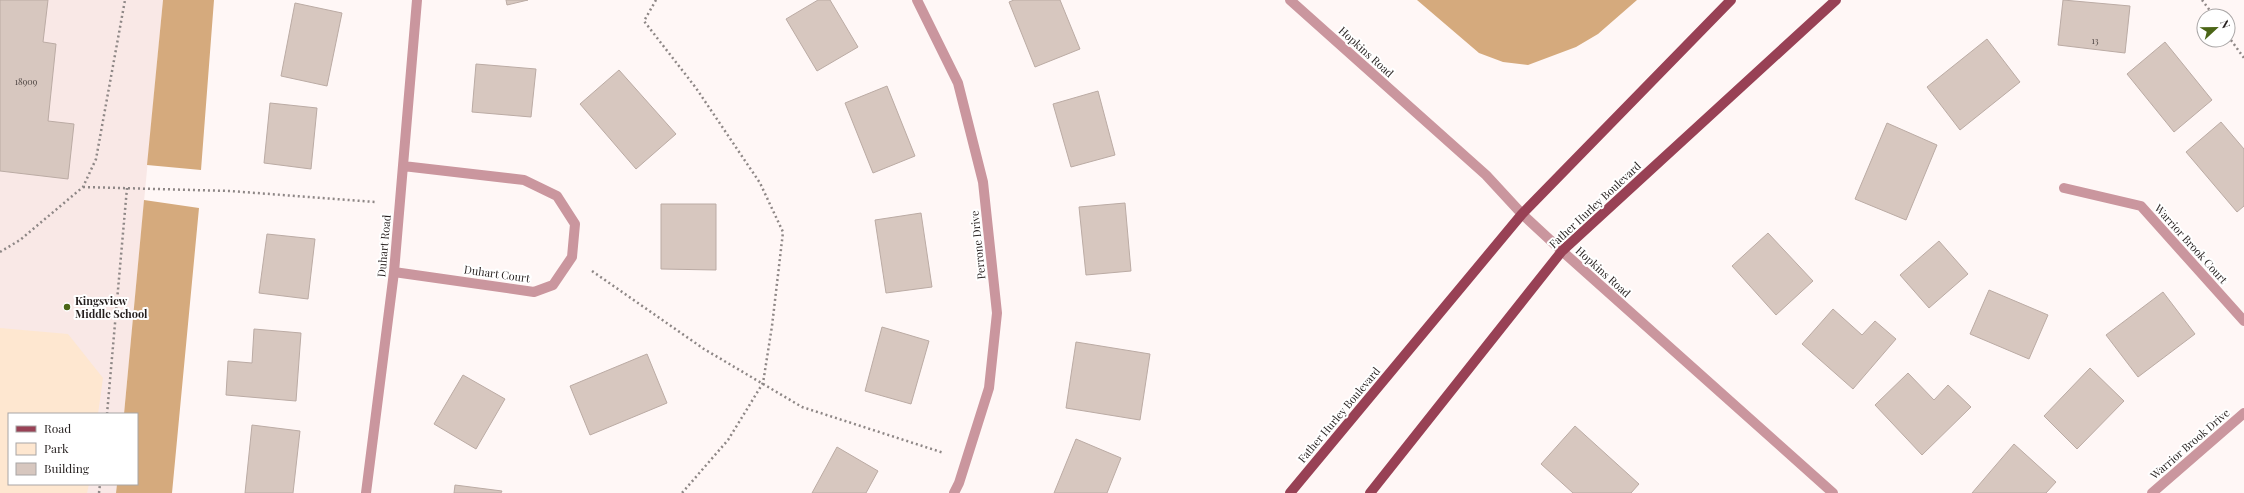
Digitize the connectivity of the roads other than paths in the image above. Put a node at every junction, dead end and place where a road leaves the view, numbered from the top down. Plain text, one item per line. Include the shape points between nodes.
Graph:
1 (417, 0) edge
2 (917, 0) edge
3 (1290, 0) edge
4 (1731, 0) edge
5 (1836, 0) edge
6 (403, 166) junction
7 (2064, 188) dead end
8 (1522, 214) junction
9 (1562, 251) junction
10 (394, 272) junction
11 (2244, 321) edge
12 (2244, 413) edge
13 (366, 493) edge
14 (954, 493) edge
15 (1290, 493) edge
16 (1370, 493) edge
17 (1833, 493) edge
18 (2152, 493) edge

1 - 6 street, Duhart Road
2 - 14 street, Perrone Drive via 958,83 983,182 996,305 989,388
3 - 8 street, Hopkins Road via 1486,175
4 - 8 main road, Father Hurley Boulevard
5 - 9 main road, Father Hurley Boulevard
6 - 10 street, Duhart Road
6 - 10 street, Duhart Court via 524,180 557,196 575,224 572,257 552,285 534,292
7 - 11 street, Warrior Brook Court via 2141,206
8 - 9 street, Hopkins Road
8 - 15 main road, Father Hurley Boulevard
9 - 16 main road, Father Hurley Boulevard
9 - 17 street, Hopkins Road
10 - 13 street, Duhart Road
12 - 18 street, Warrior Brook Drive

